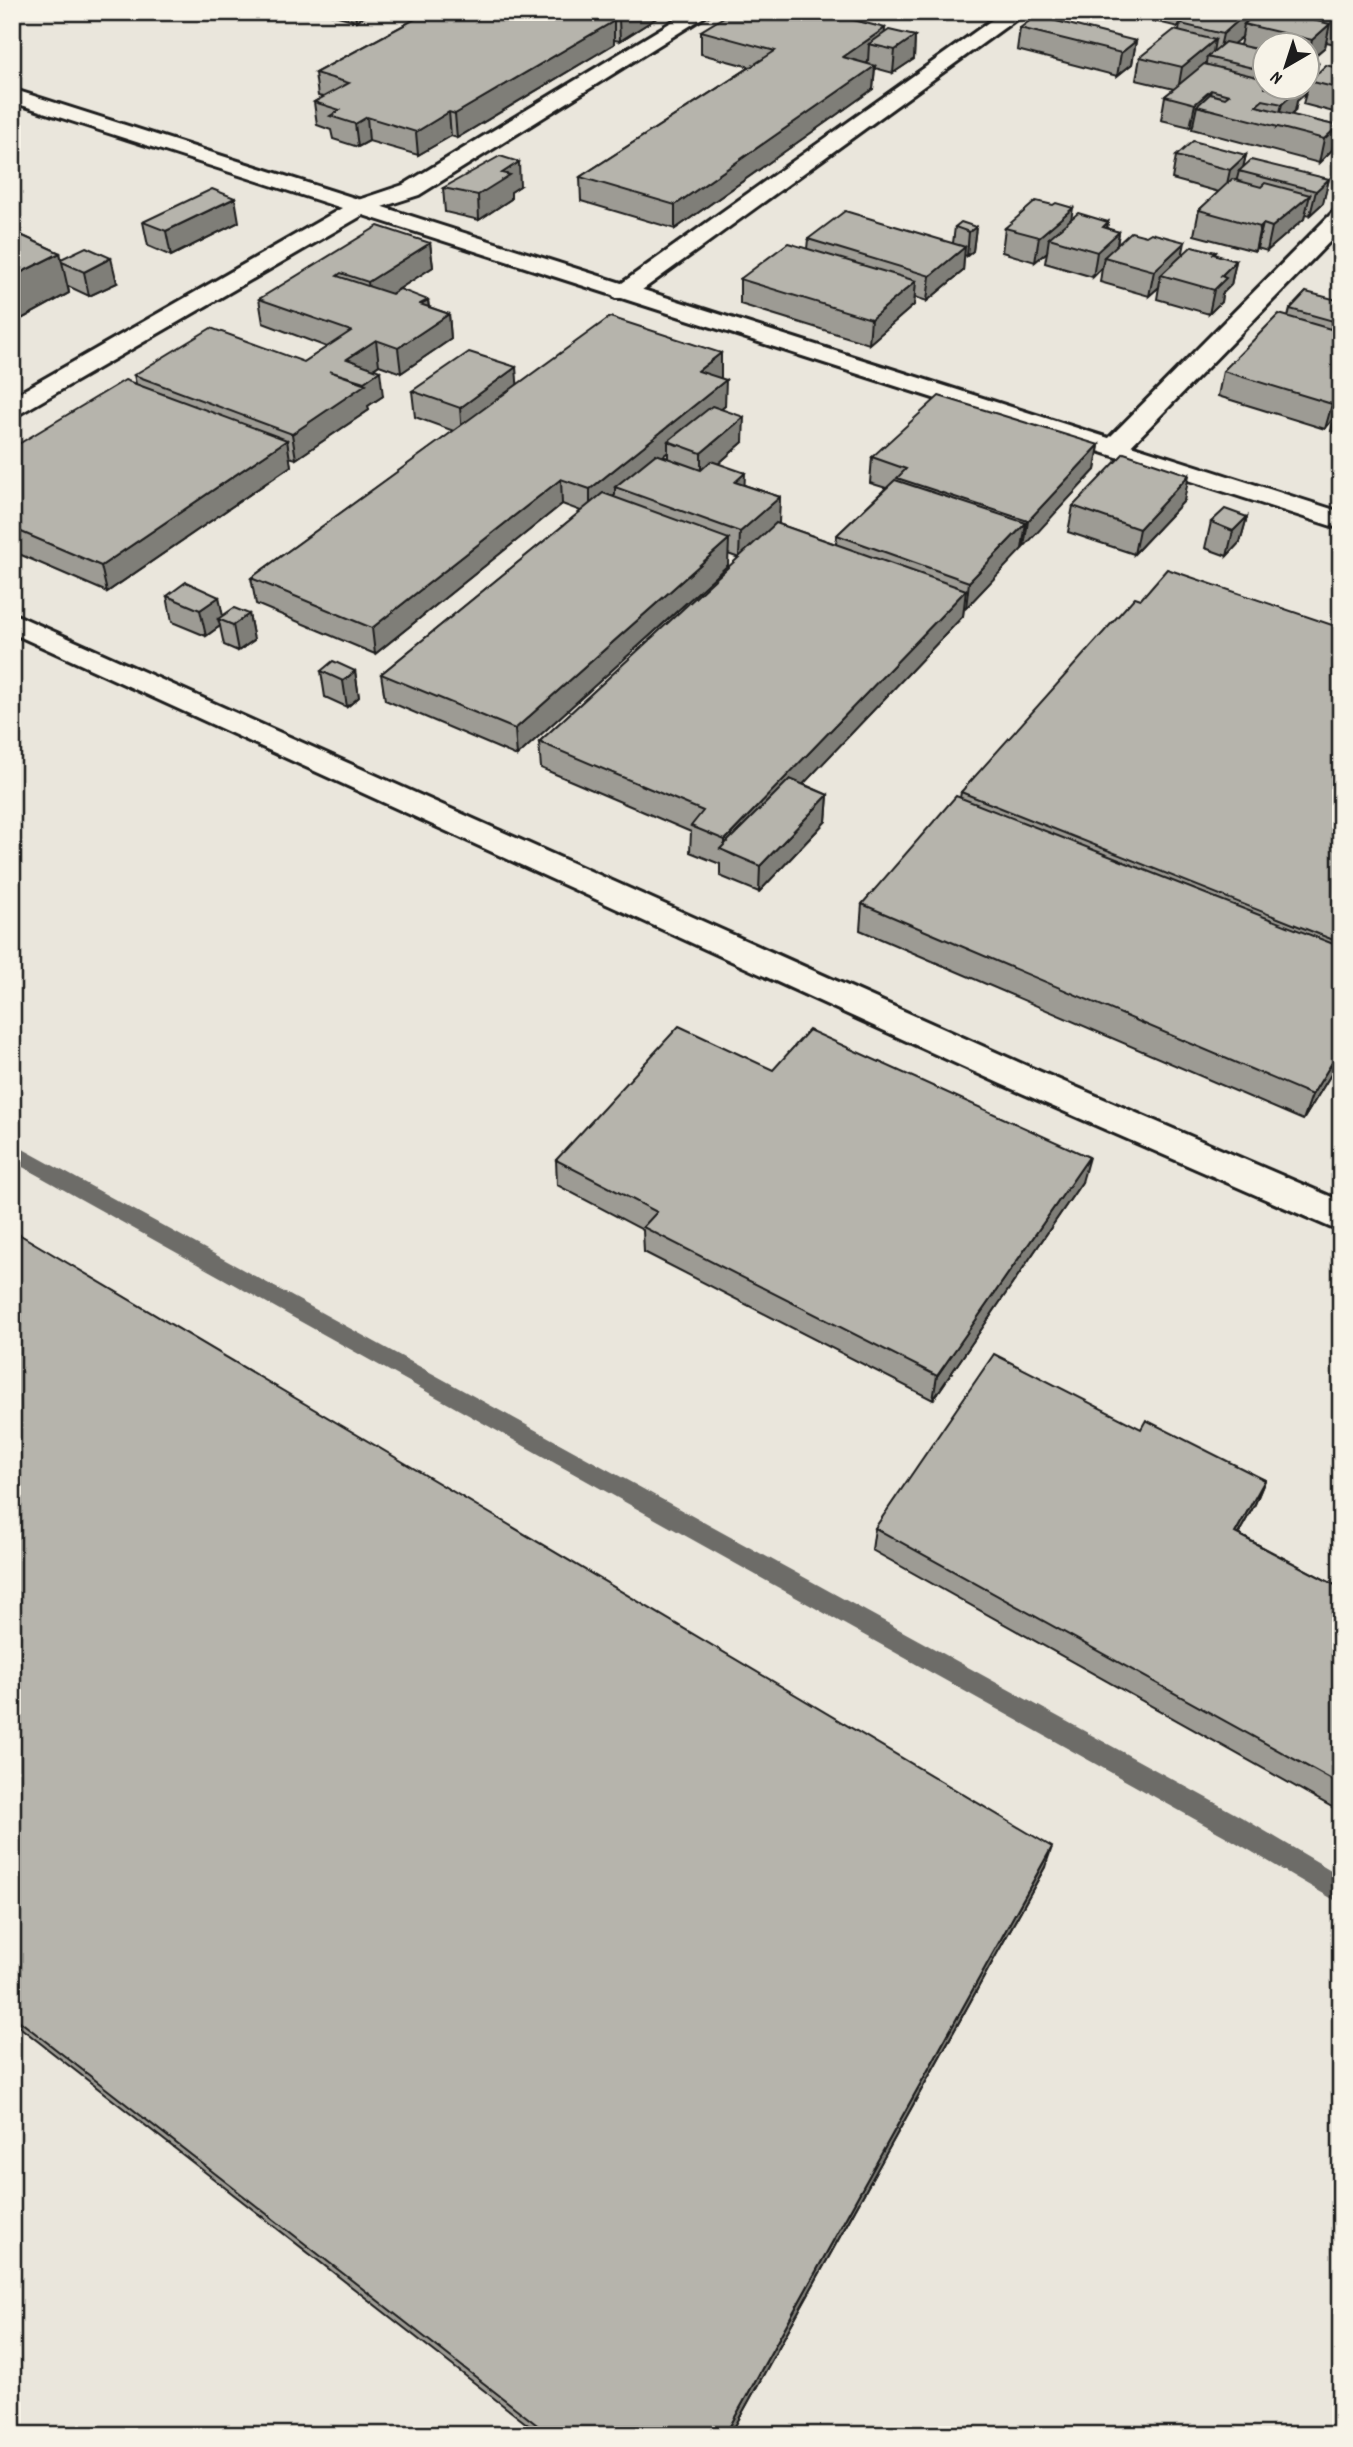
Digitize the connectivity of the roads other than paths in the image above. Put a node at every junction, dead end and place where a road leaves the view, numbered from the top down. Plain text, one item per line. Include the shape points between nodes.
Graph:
1 (702, 12) edge
2 (1016, 12) edge
3 (12, 95) edge
4 (363, 206) junction
5 (1341, 216) edge
6 (623, 293) junction
7 (12, 408) edge
8 (1115, 447) junction
9 (1341, 521) edge
10 (12, 622) edge
11 (1341, 1217) edge

1 - 4 street via 411,190
2 - 6 street
3 - 4 street
4 - 6 street
4 - 7 street
5 - 8 street
6 - 8 street
8 - 9 street
10 - 11 street via 1001,1070

